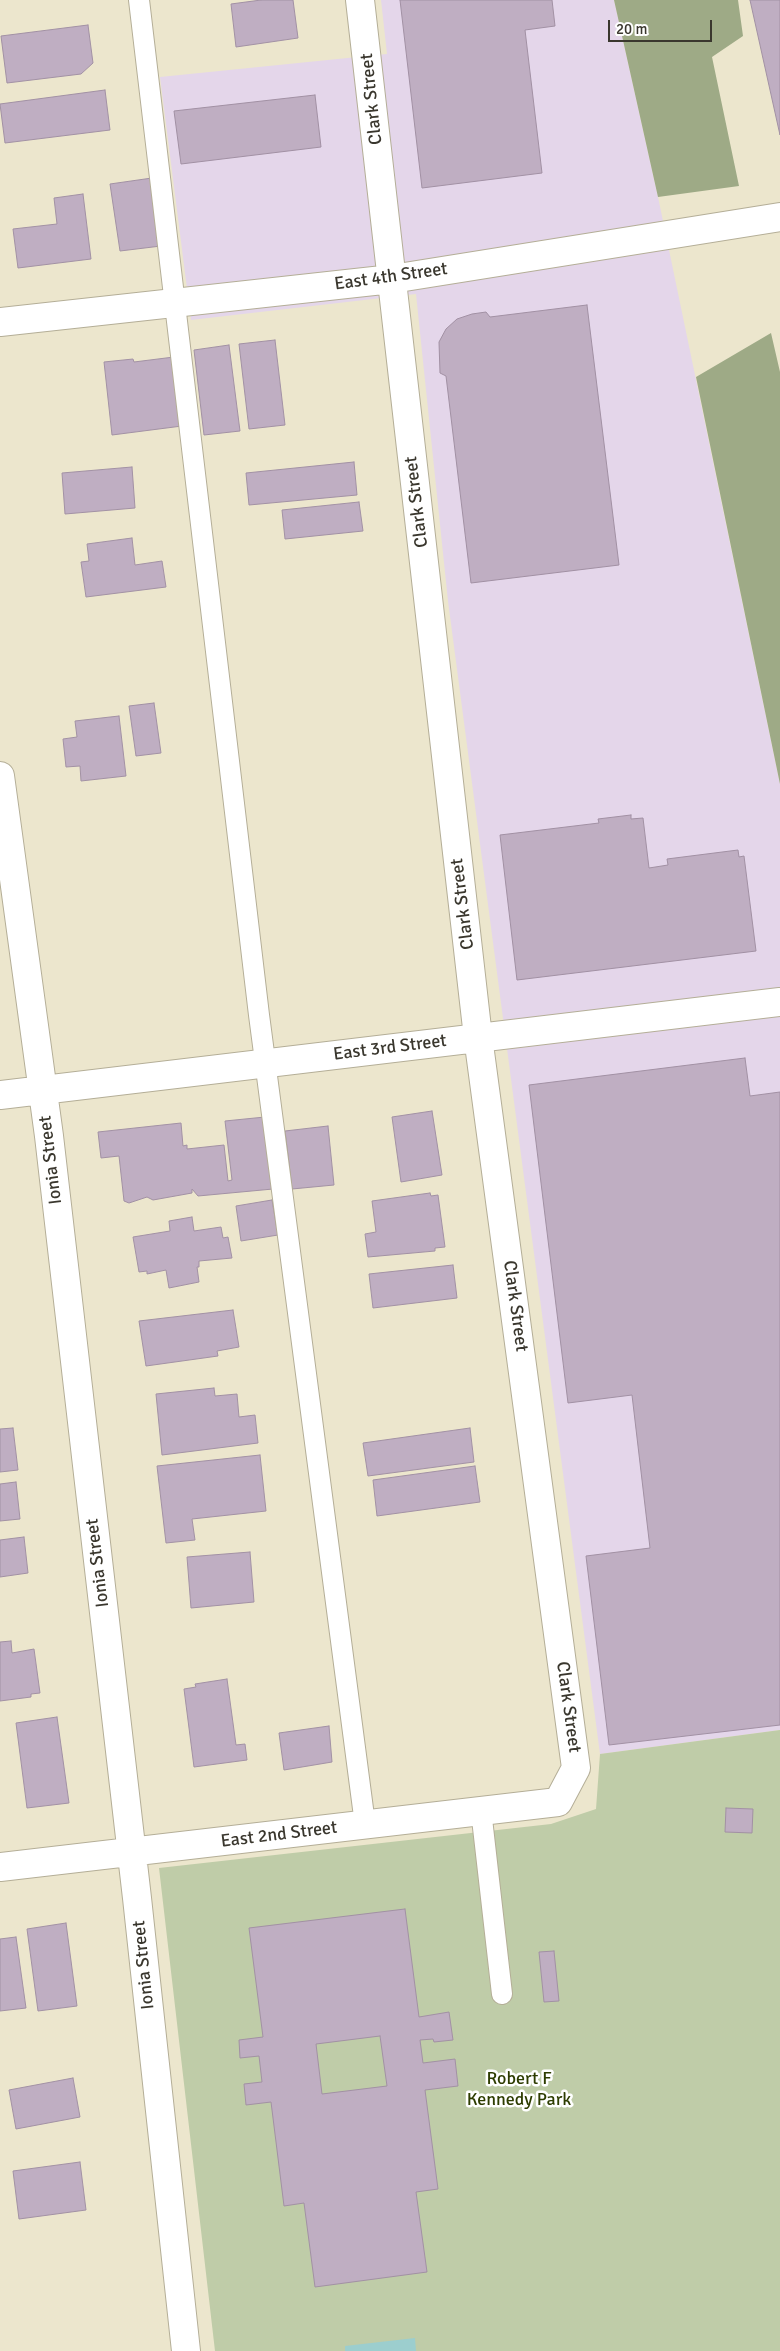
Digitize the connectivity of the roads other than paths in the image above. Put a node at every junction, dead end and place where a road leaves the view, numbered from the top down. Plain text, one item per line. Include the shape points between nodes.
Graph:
1 (139, 0) edge
2 (360, 0) edge
3 (780, 217) edge
4 (392, 279) junction
5 (174, 303) junction
6 (0, 322) edge
7 (0, 776) edge
8 (780, 1002) edge
9 (478, 1037) junction
10 (265, 1063) junction
11 (43, 1090) junction
12 (0, 1095) edge
13 (558, 1802) joint
14 (481, 1810) junction
15 (365, 1824) junction
16 (132, 1852) junction
17 (0, 1867) edge
18 (502, 1994) dead end
19 (186, 2351) edge

1 - 5 lane
2 - 4 street, Clark Street
3 - 4 street, East 4th Street
4 - 5 street, East 4th Street
4 - 9 street, Clark Street
5 - 6 street, East 4th Street
5 - 10 lane
7 - 11 street, Ionia Street
8 - 9 street, East 3rd Street
9 - 10 street, East 3rd Street
9 - 13 street, Clark Street via 576,1768
10 - 11 street, East 3rd Street
10 - 15 lane
11 - 12 street, East 3rd Street
11 - 16 street, Ionia Street
13 - 14 street, East 2nd Street
14 - 15 street, East 2nd Street
14 - 18 lane
15 - 16 street, East 2nd Street
16 - 17 street, East 2nd Street
16 - 19 street, Ionia Street

